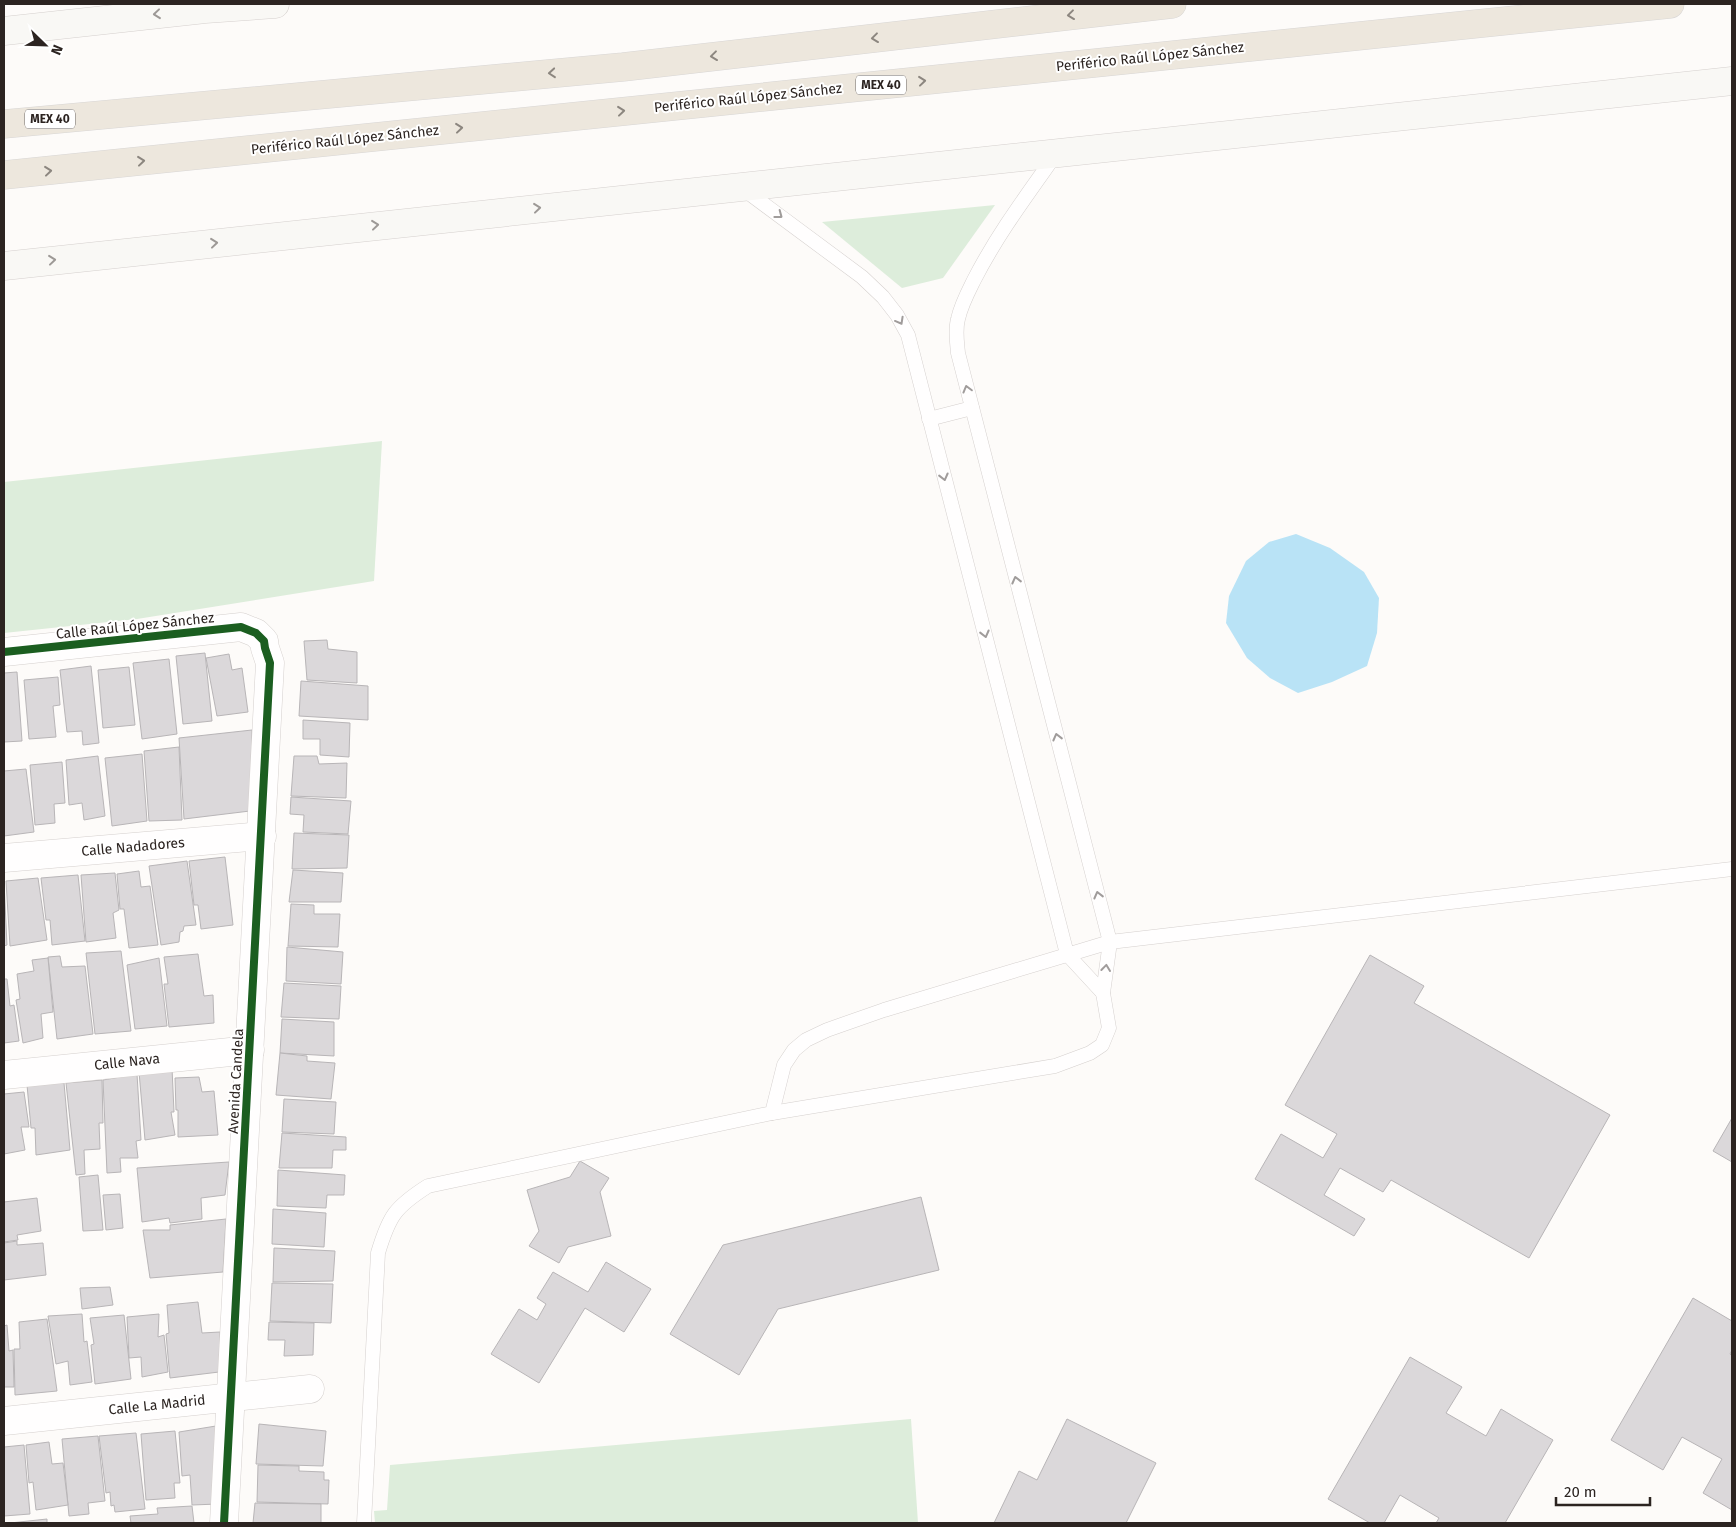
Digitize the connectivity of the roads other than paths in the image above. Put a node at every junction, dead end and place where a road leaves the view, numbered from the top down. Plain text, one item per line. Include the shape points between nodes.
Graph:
1 (275, 4) edge
2 (1172, 4) edge
3 (1670, 4) edge
4 (4, 31) edge
5 (1732, 81) edge
6 (4, 124) edge
7 (1056, 153) junction
8 (4, 175) edge
9 (740, 186) junction
10 (4, 266) edge
11 (972, 408) junction
12 (930, 419) junction
13 (264, 641) joint
14 (4, 652) edge
15 (262, 836) junction
16 (4, 858) edge
17 (1732, 869) edge
18 (1110, 942) junction
19 (1067, 954) junction
20 (1103, 994) junction
21 (250, 1050) junction
22 (4, 1074) edge
23 (772, 1113) junction
24 (310, 1389) dead end
25 (230, 1397) junction
26 (4, 1421) edge
27 (224, 1523) edge
28 (364, 1523) edge

1 -> 4 main road
2 -> 6 highway, MEX 40 via 623,66
8 -> 3 highway, Periférico Raúl López Sánchez / MEX 40
5 - 7 main road
7 - 9 main road
11 -> 7 lane via 958,353 958,319 965,298 997,239
10 -> 9 main road
9 -> 12 lane via 862,277 883,297 908,335
11 - 12 lane
18 -> 11 lane
12 -> 19 lane
13 - 14 street, Calle Raúl López Sánchez via 256,633 240,627
13 - 15 street, Avenida Candela via 270,663
15 - 16 street, Calle Nadadores
15 - 21 street, Avenida Candela
17 - 18 lane
18 - 19 lane
20 -> 18 lane
19 - 20 lane
19 - 23 lane via 884,1010 806,1040 784,1065
20 - 23 lane via 1110,1028 1102,1045 1055,1066
21 - 22 street, Calle Nava
21 - 25 street, Avenida Candela
23 - 28 lane via 428,1186 396,1211 385,1227 378,1253
24 - 25 street, Calle La Madrid
25 - 26 street, Calle La Madrid
25 - 27 street, Avenida Candela

